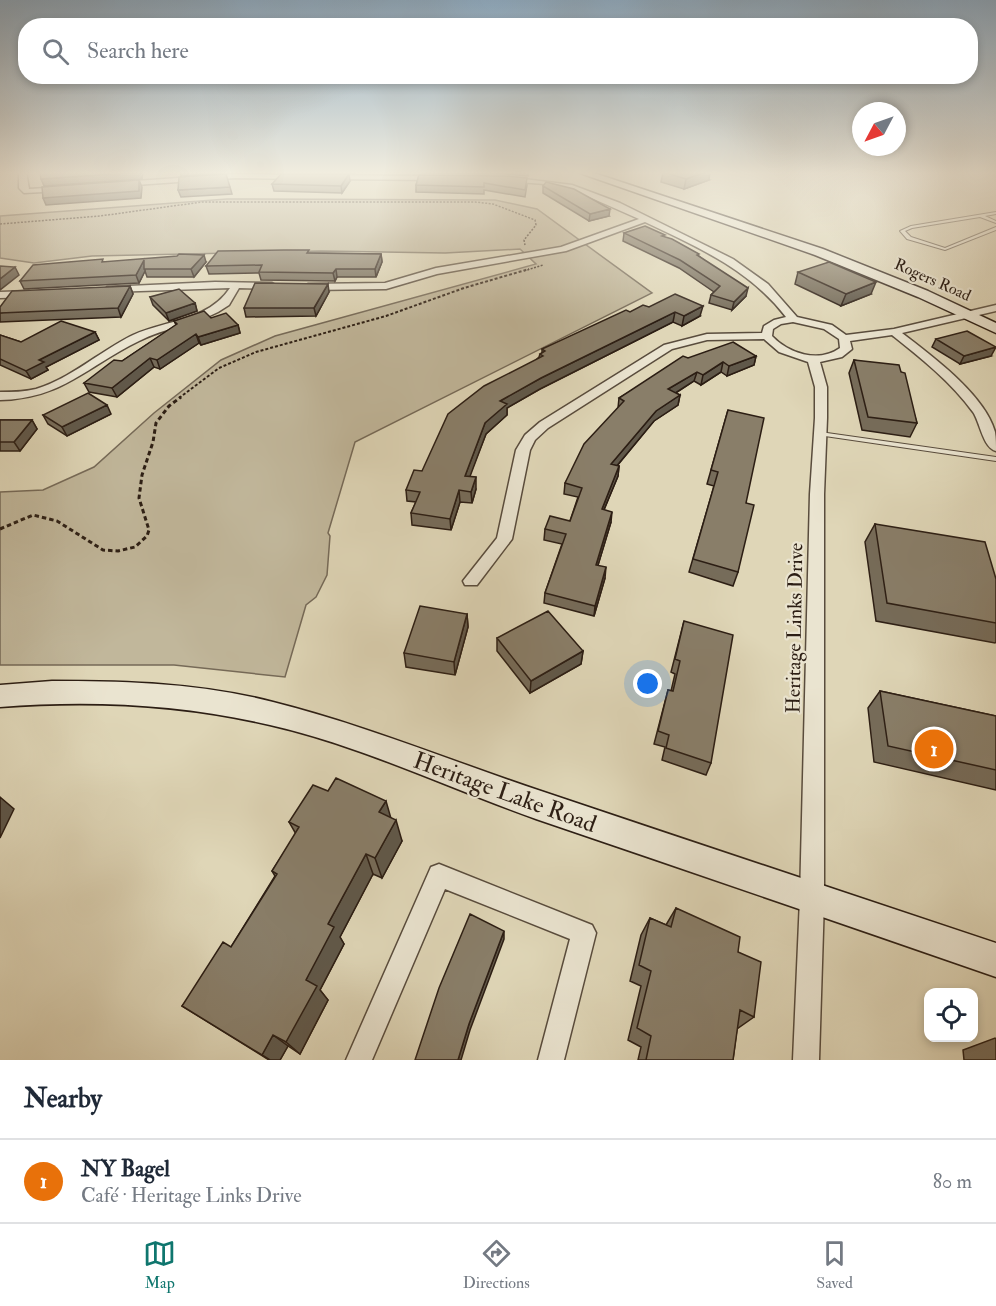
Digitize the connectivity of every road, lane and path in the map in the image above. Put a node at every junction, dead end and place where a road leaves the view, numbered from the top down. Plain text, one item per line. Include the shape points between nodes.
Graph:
1 (38, 221) edge
2 (535, 221) edge
3 (639, 221) edge
4 (651, 221) edge
5 (729, 221) edge
6 (945, 221) edge
7 (0, 224) edge
8 (996, 228) edge
9 (535, 254) junction
10 (236, 286) junction
11 (99, 290) edge
12 (44, 293) edge
13 (0, 295) edge
14 (996, 308) edge
15 (968, 314) junction
16 (793, 320) junction
17 (996, 329) edge
18 (894, 333) junction
19 (767, 336) junction
20 (844, 338) junction
21 (813, 358) junction
22 (0, 396) edge
23 (820, 434) junction
24 (996, 447) edge
25 (996, 459) edge
26 (0, 529) edge
27 (471, 581) dead end
28 (0, 696) edge
29 (812, 899) junction
30 (996, 960) edge
31 (358, 1060) edge
32 (551, 1060) edge
33 (806, 1060) edge

1 - 7 path
2 - 9 path via 524,242
3 - 9 street
4 - 16 street via 737,265 785,307
5 - 15 main road, Rogers Road via 819,252
6 - 8 lane via 902,231 909,238 945,249
9 - 10 street via 436,271 380,287
9 - 26 path via 543,264 540,267 256,352 226,363 191,387 156,423 139,498 149,530 135,547 103,550 57,521 33,515
10 - 11 street
10 - 22 street via 225,303 214,310 138,337 65,383 29,395
12 - 13 street
14 - 15 street
15 - 17 main road, Rogers Road
15 - 18 street
16 - 19 street via 772,324
16 - 20 street via 828,327
18 - 20 street
18 - 24 street via 943,370 980,413
19 - 21 street via 788,353
19 - 27 street via 707,337 668,347 544,425 523,450 504,539
20 - 21 street via 846,349 842,353
21 - 23 street, Heritage Links Drive via 821,387
23 - 25 lane
23 - 29 street, Heritage Links Drive
28 - 29 main road, Heritage Lake Road via 117,692 185,698 271,713 363,740 512,796
29 - 30 main road, Heritage Lake Road
29 - 33 street, Heritage Links Drive
31 - 32 street via 439,875 584,933

